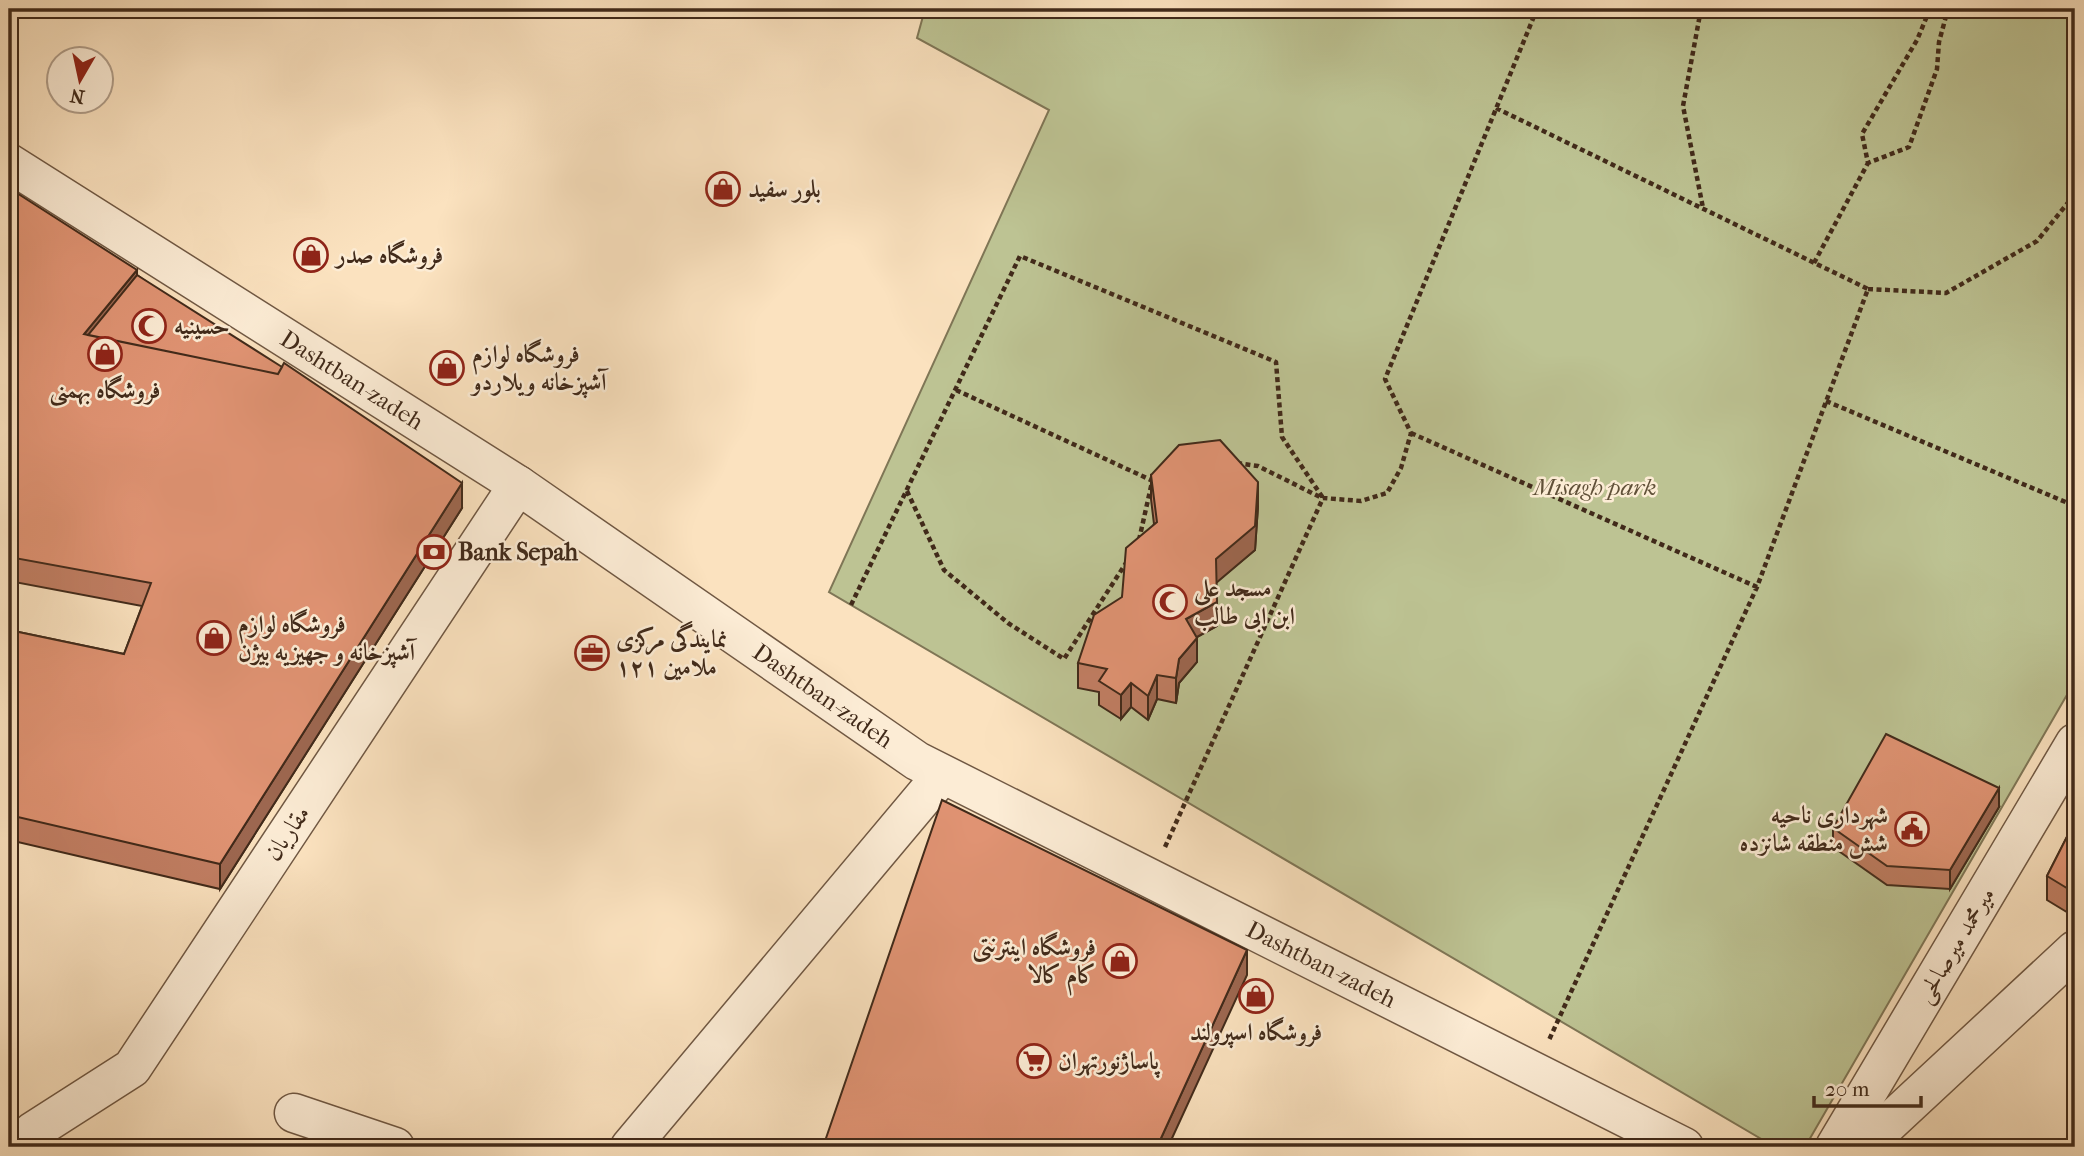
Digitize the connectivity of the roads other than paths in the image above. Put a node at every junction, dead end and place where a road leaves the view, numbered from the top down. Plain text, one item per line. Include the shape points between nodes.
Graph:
1 (9, 163) edge
2 (518, 485) junction
3 (2075, 743) edge
4 (942, 775) junction
5 (2075, 950) edge
6 (293, 1114) dead end
7 (24, 1147) edge
8 (395, 1147) edge
9 (630, 1147) edge
10 (1684, 1147) edge
11 (1835, 1147) edge
12 (1863, 1147) edge

1 - 2 street, Dashtban-zadeh
2 - 4 street, Dashtban-zadeh
2 - 7 street, مقاریان via 132,1068 32,1132
3 - 11 street, میرمحمد میرصالحی
4 - 9 street
4 - 10 street, Dashtban-zadeh
5 - 12 street
6 - 8 street

